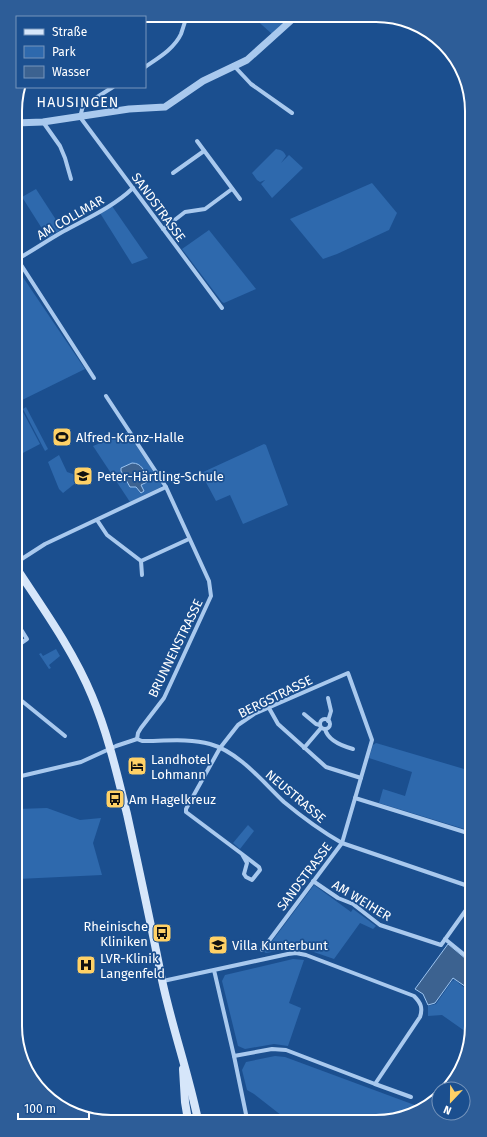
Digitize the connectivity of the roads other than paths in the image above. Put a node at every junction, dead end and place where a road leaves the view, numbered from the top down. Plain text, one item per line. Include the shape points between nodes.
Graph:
1 (185, 22) edge
2 (290, 22) edge
3 (146, 66) edge
4 (234, 67) junction
5 (111, 88) edge
6 (292, 113) dead end
7 (80, 117) junction
8 (43, 122) junction
9 (22, 123) edge
10 (197, 141) dead end
11 (204, 151) junction
12 (174, 173) dead end
13 (71, 179) dead end
14 (133, 188) junction
15 (232, 189) junction
16 (240, 199) dead end
17 (163, 229) junction
18 (22, 255) edge
19 (22, 268) edge
20 (222, 308) dead end
21 (94, 378) dead end
22 (106, 396) dead end
23 (166, 487) junction
24 (97, 520) junction
25 (189, 539) junction
26 (22, 558) edge
27 (141, 561) junction
28 (142, 576) dead end
29 (22, 577) edge
30 (22, 631) edge
31 (22, 642) edge
32 (348, 673) joint
33 (328, 698) dead end
34 (22, 700) edge
35 (268, 708) junction
36 (304, 714) dead end
37 (328, 721) junction
38 (322, 728) junction
39 (65, 736) dead end
40 (137, 739) junction
41 (111, 748) junction
42 (220, 748) junction
43 (304, 748) junction
44 (353, 749) dead end
45 (22, 776) edge
46 (361, 778) junction
47 (355, 798) junction
48 (465, 832) edge
49 (342, 843) junction
50 (242, 854) junction
51 (313, 881) junction
52 (465, 885) edge
53 (465, 911) edge
54 (445, 939) junction
55 (262, 950) dead end
56 (465, 955) edge
57 (214, 970) junction
58 (163, 981) junction
59 (234, 1056) junction
60 (182, 1060) junction
61 (374, 1084) junction
62 (411, 1097) dead end
63 (187, 1115) edge
64 (197, 1115) edge
65 (246, 1115) edge

1 - 3 street via 177,41
2 - 4 street via 252,57
4 - 6 street via 251,84
4 - 7 street via 203,81 165,107 129,109
5 - 7 street via 83,106
7 - 8 street
7 - 14 street, SANDSTRASSE
8 - 9 street
8 - 13 street via 60,146
10 - 11 street
11 - 12 street
11 - 15 street
14 - 17 street, SANDSTRASSE
14 - 18 street, AM COLLMAR via 110,206
15 - 16 street
15 - 17 street via 205,208 185,212
17 - 20 street, SANDSTRASSE
19 - 21 street
22 - 23 street, BRUNNENSTRASSE
23 - 24 street
23 - 25 street, BRUNNENSTRASSE
24 - 26 street via 45,544
24 - 27 street via 107,535
25 - 27 street
25 - 40 street, BRUNNENSTRASSE via 209,581 211,596 164,698 141,728
27 - 28 street
29 - 41 main road via 77,665 96,705
30 - 31 street via 27,639
32 - 35 street, BERGSTRASSE
32 - 46 street, SANDSTRASSE via 372,740
33 - 37 street via 331,711
34 - 39 street
35 - 42 street, BERGSTRASSE via 238,725
35 - 43 street via 278,724
36 - 38 street
37 - 38 street via 329,726
37 - 38 street via 322,720
38 - 43 street
38 - 44 street via 339,745
40 - 41 street, NEUSTRASSE
40 - 42 street, NEUSTRASSE via 199,741
41 - 45 street, NEUSTRASSE via 81,762
41 - 58 main road
42 - 49 street, NEUSTRASSE via 232,754 304,818
42 - 50 street, BERGSTRASSE via 186,812
43 - 46 street via 326,768
46 - 47 street, SANDSTRASSE
47 - 48 street
47 - 49 street, SANDSTRASSE
49 - 51 street, SANDSTRASSE
49 - 52 street, NEUSTRASSE
50 - 50 street via 247,863 244,874 252,880 260,867
51 - 54 street, AM WEIHER via 338,898 353,904 380,925 440,945
51 - 55 street, SANDSTRASSE
53 - 54 street
54 - 56 street
57 - 58 street
57 - 59 street
57 - 61 street via 296,953 414,996 422,1005 420,1017
58 - 60 main road
59 - 61 street via 272,1049 286,1050
59 - 65 street
60 - 63 main road
60 - 64 main road via 189,1078
61 - 62 street

